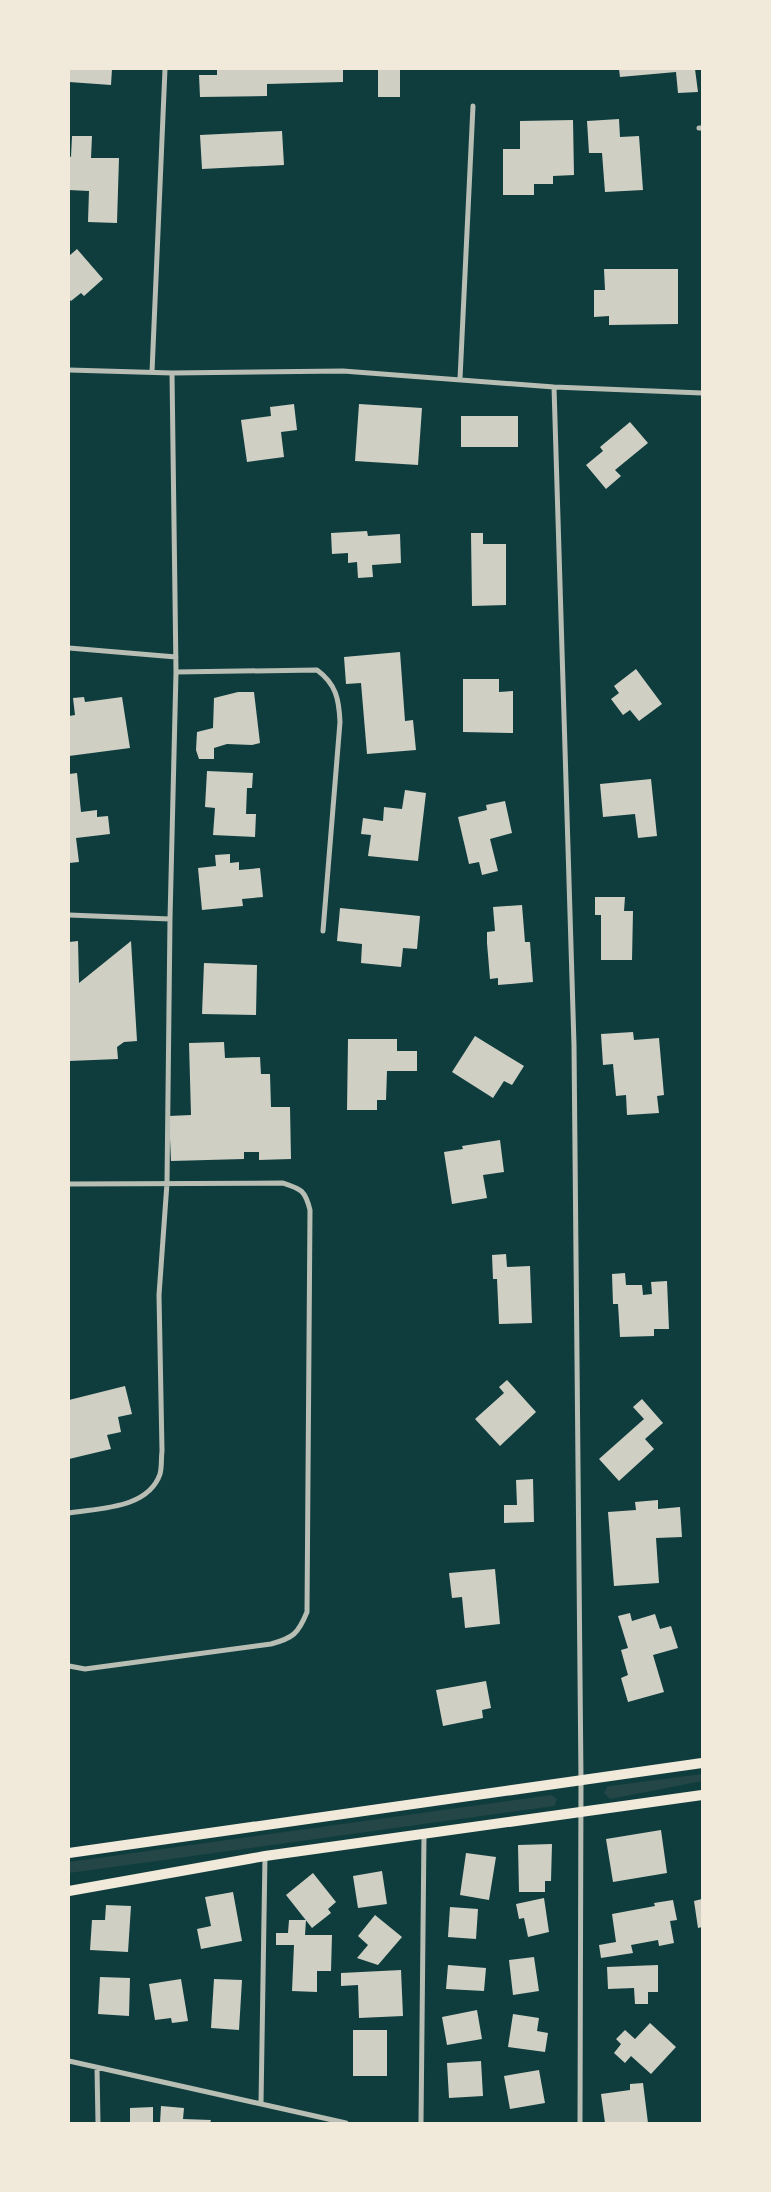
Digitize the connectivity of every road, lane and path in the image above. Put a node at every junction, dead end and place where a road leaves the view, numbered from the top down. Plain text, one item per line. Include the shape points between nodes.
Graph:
1 (165, 69) edge
2 (473, 106) dead end
3 (69, 370) edge
4 (152, 372) junction
5 (172, 373) junction
6 (460, 379) junction
7 (554, 387) junction
8 (702, 393) edge
9 (69, 648) edge
10 (176, 656) junction
11 (176, 672) junction
12 (69, 915) edge
13 (170, 919) junction
14 (322, 931) dead end
15 (167, 1183) junction
16 (69, 1184) edge
17 (69, 1513) edge
18 (69, 1666) edge
19 (702, 1763) edge
20 (581, 1780) junction
21 (702, 1795) edge
22 (581, 1812) junction
23 (424, 1834) junction
24 (69, 1853) edge
25 (264, 1856) junction
26 (69, 1891) edge
27 (69, 2061) edge
28 (97, 2068) junction
29 (262, 2104) junction
30 (98, 2123) edge
31 (346, 2123) edge
32 (421, 2123) edge
33 (580, 2123) edge

1 - 4 street
2 - 6 street
3 - 4 street
4 - 5 street
5 - 6 street via 343,371
5 - 10 street
6 - 7 street
7 - 8 street
7 - 20 street via 574,1045
9 - 10 street
10 - 11 street
11 - 13 street
11 - 14 street via 317,670 334,686 339,700 340,722
12 - 13 street
13 - 15 street
15 - 16 street
15 - 17 street via 159,1296 160,1473 151,1488 135,1499
15 - 18 street via 283,1183 301,1190 307,1199 310,1220 306,1612 301,1627 290,1639 271,1644 85,1669
19 - 20 main road
20 - 22 street
20 - 24 main road
21 - 22 main road
22 - 23 main road
22 - 33 street
23 - 25 main road
23 - 32 street
25 - 26 main road
25 - 29 street
27 - 28 street
28 - 29 street
28 - 30 street
29 - 31 street

